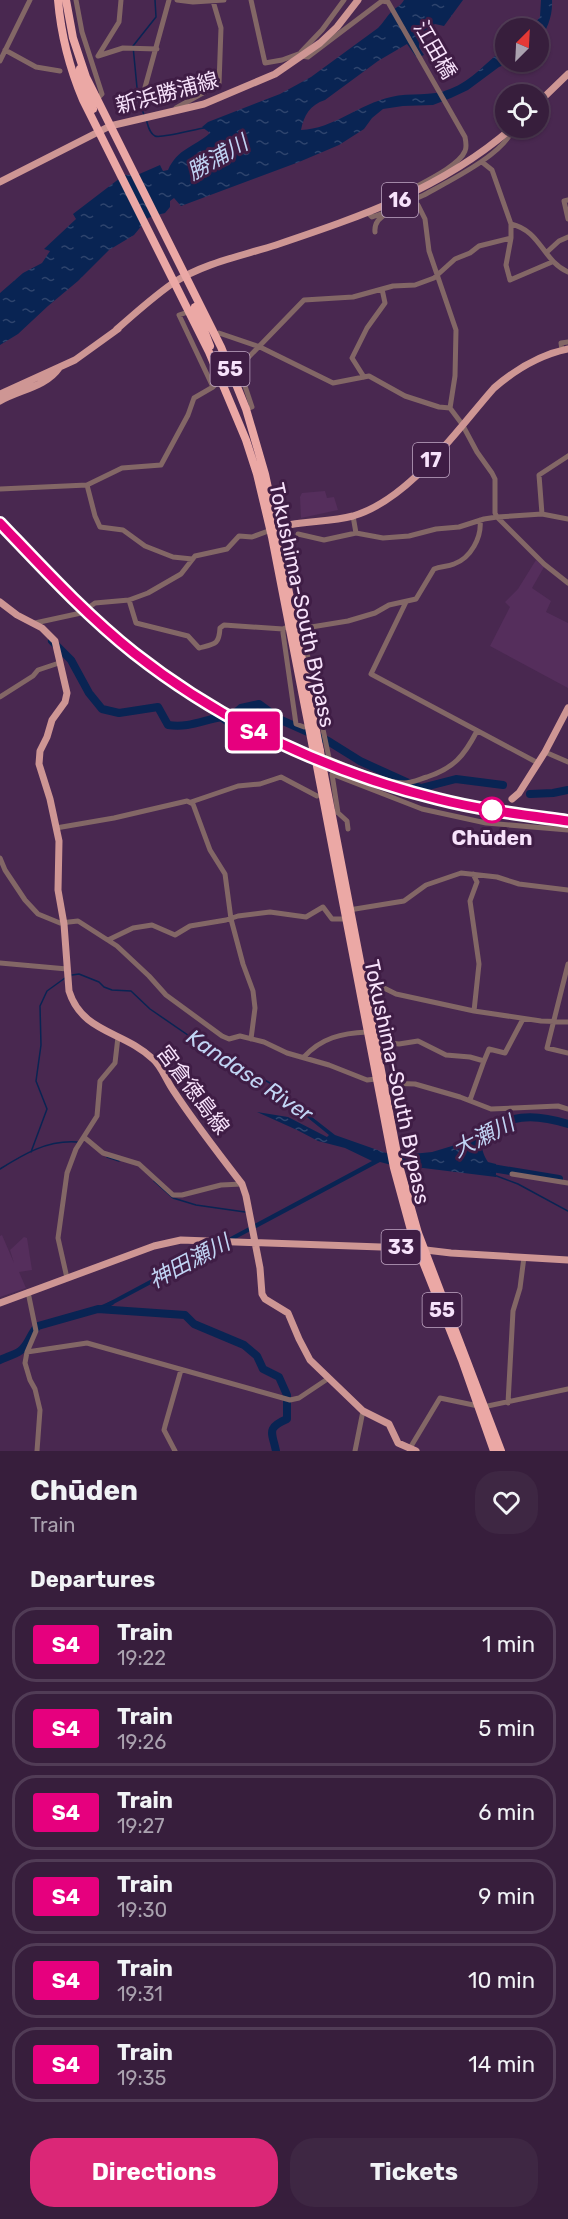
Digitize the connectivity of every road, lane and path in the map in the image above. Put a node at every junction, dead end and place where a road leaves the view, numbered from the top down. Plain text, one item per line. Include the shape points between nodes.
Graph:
1 (30, 0) edge
2 (58, 0) edge
3 (66, 0) edge
4 (76, 0) edge
5 (121, 0) edge
6 (168, 0) edge
7 (177, 0) edge
8 (224, 0) edge
9 (251, 0) edge
10 (344, 0) edge
11 (358, 0) edge
12 (213, 1) edge
13 (157, 49) junction
14 (5, 50) junction
15 (301, 55) junction
16 (79, 58) junction
17 (0, 61) edge
18 (60, 71) dead end
19 (568, 74) edge
20 (144, 92) dead end
21 (549, 92) edge
22 (96, 100) junction
23 (173, 112) junction
24 (111, 128) junction
25 (99, 134) junction
26 (499, 138) edge
27 (507, 138) edge
28 (482, 162) junction
29 (0, 182) edge
30 (405, 198) junction
31 (568, 200) edge
32 (392, 210) junction
33 (368, 213) junction
34 (568, 219) edge
35 (511, 224) junction
36 (375, 232) dead end
37 (568, 237) edge
38 (511, 238) junction
39 (547, 252) junction
40 (552, 262) junction
41 (568, 272) edge
42 (437, 274) junction
43 (180, 280) junction
44 (382, 289) junction
45 (188, 312) junction
46 (219, 333) dead end
47 (568, 342) edge
48 (260, 347) junction
49 (565, 349) edge
50 (60, 368) junction
51 (216, 368) junction
52 (364, 376) junction
53 (0, 394) edge
54 (0, 401) edge
55 (450, 408) junction
56 (246, 409) junction
57 (462, 424) junction
58 (568, 456) edge
59 (258, 462) junction
60 (87, 485) junction
61 (0, 489) edge
62 (542, 514) junction
63 (353, 516) junction
64 (497, 517) junction
65 (568, 519) edge
66 (480, 520) junction
67 (274, 529) junction
68 (356, 533) junction
69 (298, 534) dead end
70 (192, 560) junction
71 (568, 583) edge
72 (129, 600) junction
73 (0, 602) edge
74 (406, 602) junction
75 (35, 623) junction
76 (293, 629) junction
77 (59, 663) junction
78 (0, 697) edge
79 (568, 708) edge
80 (304, 727) dead end
81 (477, 731) junction
82 (545, 752) junction
83 (568, 762) edge
84 (319, 763) junction
85 (538, 763) junction
86 (317, 796) dead end
87 (512, 799) dead end
88 (190, 802) junction
89 (348, 827) dead end
90 (56, 828) junction
91 (568, 830) edge
92 (0, 858) edge
93 (473, 874) junction
94 (568, 890) edge
95 (350, 910) junction
96 (231, 919) junction
97 (345, 919) junction
98 (64, 924) junction
99 (108, 940) junction
100 (0, 963) edge
101 (568, 966) edge
102 (67, 969) junction
103 (361, 986) junction
104 (474, 1011) junction
105 (523, 1019) junction
106 (554, 1021) junction
107 (568, 1022) edge
108 (367, 1032) junction
109 (118, 1037) junction
110 (251, 1039) junction
111 (372, 1041) junction
112 (568, 1053) edge
113 (304, 1057) junction
114 (484, 1061) junction
115 (379, 1081) junction
116 (470, 1100) junction
117 (568, 1109) edge
118 (84, 1138) junction
119 (512, 1174) dead end
120 (242, 1184) junction
121 (568, 1184) edge
122 (254, 1243) junction
123 (422, 1250) junction
124 (524, 1257) junction
125 (568, 1260) edge
126 (66, 1278) junction
127 (28, 1292) junction
128 (0, 1303) edge
129 (27, 1352) junction
130 (181, 1370) junction
131 (329, 1378) junction
132 (568, 1389) edge
133 (508, 1403) junction
134 (480, 1406) junction
135 (363, 1411) junction
136 (413, 1450) edge
137 (38, 1451) edge
138 (175, 1451) edge
139 (355, 1451) edge
140 (494, 1451) edge
141 (501, 1451) edge

1 - 14 street
2 - 25 highway, Tokushima-South Bypass / 55 via 68,60
3 - 16 highway, Tokushima-South Bypass / 55
4 - 22 street via 102,94
5 - 13 street via 119,22 97,58 123,48
6 - 13 street
7 - 12 street
8 - 12 street
9 - 15 street via 265,63
10 - 15 street
11 - 15 main road, 新浜勝浦線 via 320,44
12 - 23 street via 221,24 219,84
13 - 20 street
14 - 17 street
14 - 18 street via 36,67
15 - 23 main road, 新浜勝浦線 via 250,86
15 - 30 street, 江田橋 via 308,57 382,1 392,8 465,137 466,150 448,167 410,190
16 - 22 highway, Tokushima-South Bypass / 55
16 - 25 highway via 81,79 100,123
19 - 21 main road
22 - 24 highway, Tokushima-South Bypass / 55
23 - 24 main road, 新浜勝浦線
24 - 25 main road, 新浜勝浦線
24 - 43 highway, Tokushima-South Bypass / 55
25 - 29 main road, 新浜勝浦線
25 - 43 highway, Tokushima-South Bypass / 55
26 - 30 main road, 16 via 464,165
27 - 28 street
28 - 30 street via 424,195
28 - 35 street via 492,170
30 - 32 street
30 - 33 main road, 16
31 - 34 street via 564,201
32 - 33 street via 372,217
32 - 36 street via 377,222
32 - 42 street via 417,205 427,225 427,242
33 - 43 main road, 16 via 211,265
35 - 38 street
35 - 39 street via 528,230
37 - 39 street
38 - 40 street via 506,265 510,280
38 - 42 street via 479,246
39 - 40 street
40 - 41 street
42 - 44 street via 414,285
42 - 55 street via 456,330
43 - 45 highway, Tokushima-South Bypass / 55
43 - 50 main road, 16 via 89,351
43 - 51 highway via 203,324
43 - 56 highway, Tokushima-South Bypass / 55 via 220,346
44 - 48 street via 353,297 304,300
44 - 52 street via 385,303 352,358
45 - 51 highway, Tokushima-South Bypass / 55
45 - 60 street via 179,315 215,385 194,398 165,462 122,468
46 - 48 street
47 - 49 street via 561,343
48 - 52 street via 333,383
48 - 56 street via 239,367 252,407
49 - 57 main road, 17 via 525,364 509,375
50 - 53 main road, 16
50 - 54 main road via 46,381
51 - 59 highway, Tokushima-South Bypass / 55
52 - 55 street via 405,396
55 - 57 street
56 - 59 highway, Tokushima-South Bypass / 55
57 - 63 main road, 17 via 404,488
57 - 64 street via 495,479
58 - 62 street via 539,475
59 - 67 highway, Tokushima-South Bypass / 55
60 - 61 street
60 - 70 street via 100,527 123,530 145,546
62 - 64 street
62 - 65 street
63 - 67 main road, 17
63 - 68 street
64 - 66 street
64 - 71 street
66 - 68 street via 393,538
66 - 74 street via 475,545 455,564 434,569 416,598
67 - 70 street via 252,537 240,536 227,549 203,553
67 - 76 highway, Tokushima-South Bypass / 55
68 - 69 street via 324,540
70 - 72 street via 181,574
72 - 75 street via 95,603 81,613
72 - 76 street via 136,623 188,636 199,648 216,643 224,625
73 - 75 main road, 宮倉徳島線
74 - 76 street via 348,621
74 - 81 street via 371,674
75 - 77 main road, 宮倉徳島線 via 55,641
76 - 80 street via 296,724
76 - 81 street via 332,760 404,783 447,769 460,758
76 - 84 highway, Tokushima-South Bypass / 55, bridge
77 - 78 street via 38,670
77 - 90 main road, 宮倉徳島線 via 67,697 52,720 39,758
79 - 82 main road
81 - 85 street
82 - 83 street
82 - 85 main road
84 - 95 highway, Tokushima-South Bypass / 55
84 - 97 highway, Tokushima-South Bypass / 55
85 - 87 main road
86 - 88 street via 281,777
88 - 90 street
88 - 96 street via 225,874
89 - 91 street via 347,820 336,812 332,774 422,809 486,823
90 - 98 main road, 宮倉徳島線 via 60,849 58,890
92 - 98 street via 24,900 38,914
93 - 94 street
93 - 95 street via 461,873 426,885 404,901
93 - 104 street via 477,882 471,907 479,964
95 - 103 highway, Tokushima-South Bypass / 55
96 - 97 street via 270,912 306,916 323,907 332,919
96 - 99 street via 190,926 175,934 152,925 133,928
96 - 110 street via 253,991
97 - 103 highway, Tokushima-South Bypass / 55
98 - 99 street via 78,921
98 - 102 main road, 宮倉徳島線
99 - 110 street via 166,995 211,1030 229,1039
100 - 102 street
101 - 106 street
102 - 109 main road, 宮倉徳島線 via 69,991 78,1011
103 - 104 street via 382,987 396,994
103 - 108 highway, Tokushima-South Bypass / 55
103 - 111 highway, Tokushima-South Bypass / 55
104 - 105 street
105 - 106 street
105 - 114 street via 505,1053 489,1049
106 - 107 street
106 - 112 street via 547,1048
108 - 111 highway, Tokushima-South Bypass / 55
108 - 113 street via 338,1035
109 - 118 street via 115,1064 100,1081 97,1116
109 - 120 main road, 宮倉徳島線 via 156,1061 174,1092
110 - 113 street
111 - 114 street via 418,1041 446,1055
111 - 115 highway, Tokushima-South Bypass / 55
113 - 115 street
114 - 116 street
115 - 116 street via 416,1084
115 - 123 highway, Tokushima-South Bypass / 55 via 397,1168
116 - 117 street via 491,1109
118 - 120 street via 103,1153 139,1164 173,1195
118 - 126 street via 69,1166 59,1227
119 - 121 street
120 - 122 main road, 宮倉徳島線
122 - 123 main road, 33
122 - 126 main road, 33 via 181,1240
122 - 131 main road, 宮倉徳島線 via 262,1294 288,1313 310,1360
123 - 124 main road, 33
123 - 134 highway, Tokushima-South Bypass / 55
124 - 125 main road, 33
124 - 133 street via 513,1311
126 - 127 main road, 33
127 - 128 main road, 33
127 - 129 street via 36,1327
129 - 130 street via 87,1343
129 - 137 street via 25,1363 40,1410
130 - 131 street via 288,1400 299,1398
130 - 138 street via 164,1430
131 - 135 main road, 宮倉徳島線
132 - 133 street
133 - 134 street
134 - 136 street via 441,1398
134 - 140 highway, Tokushima-South Bypass / 55
134 - 141 highway, Tokushima-South Bypass / 55
135 - 136 main road, 宮倉徳島線 via 389,1425 399,1443
135 - 139 street

